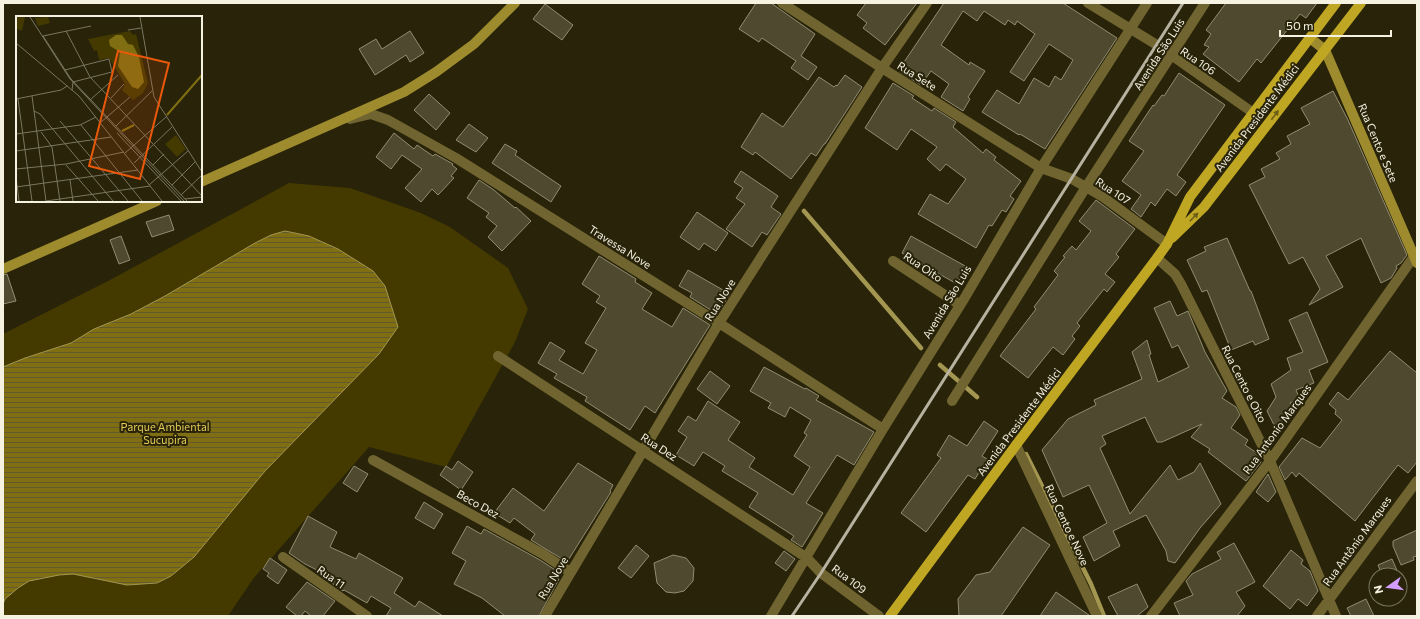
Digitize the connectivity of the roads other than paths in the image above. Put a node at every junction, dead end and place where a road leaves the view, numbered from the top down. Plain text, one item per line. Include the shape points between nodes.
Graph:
1 (515, 3) edge
2 (782, 3) edge
3 (927, 3) edge
4 (1088, 3) edge
5 (1147, 3) edge
6 (1205, 3) edge
7 (1336, 3) edge
8 (1361, 3) edge
9 (1130, 30) junction
10 (1310, 38) junction
11 (1325, 50) junction
12 (1171, 57) junction
13 (882, 68) junction
14 (1252, 112) junction
15 (334, 123) junction
16 (1041, 168) junction
17 (202, 182) edge
18 (1086, 187) junction
19 (155, 202) edge
20 (1167, 244) junction
21 (1416, 257) edge
22 (1157, 258) junction
23 (893, 261) dead end
24 (3, 269) edge
25 (960, 306) junction
26 (719, 323) junction
27 (498, 356) dead end
28 (952, 401) dead end
29 (883, 429) junction
30 (1016, 445) junction
31 (642, 451) junction
32 (373, 460) dead end
33 (1270, 461) junction
34 (1417, 481) edge
35 (283, 558) dead end
36 (807, 558) junction
37 (570, 572) junction
38 (1329, 600) junction
39 (366, 616) edge
40 (545, 616) edge
41 (771, 616) edge
42 (879, 616) edge
43 (890, 616) edge
44 (1097, 616) edge
45 (1151, 616) edge
46 (1317, 616) edge
47 (1336, 616) edge

1 - 15 street via 474,44 436,72 404,92
2 - 13 street, Rua Sete
3 - 13 street, Rua Nove
4 - 9 street, Rua 106
5 - 9 street, Avenida São Luis
6 - 12 street, Avenida São Luis
7 - 10 main road, Avenida Presidente Médici
8 - 11 main road, Avenida Presidente Médici
9 - 12 street, Rua 106 via 1157,45
9 - 16 street, Avenida São Luis
10 - 11 street, Rua Cento e Sete
10 - 14 main road, Avenida Presidente Médici
20 -> 11 main road, Avenida Presidente Médici via 1204,207
11 - 21 street, Rua Cento e Sete
12 - 14 street, Rua 106
12 - 18 street, Avenida São Luis
13 - 16 street, Rua Sete
13 - 26 street, Rua Nove
14 - 20 main road, Avenida Presidente Médici via 1190,197
15 - 17 street
15 - 26 street, Travessa Nove via 371,114 388,120 456,158
16 - 18 street, Rua 107
16 - 25 street, Avenida São Luis
18 - 20 street, Rua 107
18 - 28 street, Avenida São Luis
19 - 24 street
20 - 22 main road, Avenida Presidente Médici
21 - 33 street, Rua Antonio Marques
22 - 30 main road, Avenida Presidente Médici
22 - 33 street, Rua Cento e Oito via 1175,274 1181,284
23 - 25 street, Rua Oito
25 - 29 street, Avenida São Luis
26 - 29 street, Travessa Nove
26 - 31 street, Rua Nove
27 - 31 street, Rua Dez
29 - 36 street, Avenida São Luis
30 - 43 main road, Avenida Presidente Médici
30 - 44 street, Rua Cento e Nove
31 - 36 street, Rua Dez
31 - 37 street, Rua Nove
32 - 37 street, Beco Dez via 543,554
33 - 38 street, Rua Cento e Oito
33 - 45 street, Rua Antonio Marques
34 - 38 street, Rua Antônio Marques
35 - 39 street, Rua 11
36 - 41 street, Avenida São Luis
36 - 42 street, Rua 109 via 821,573
37 - 40 street, Rua Nove
38 - 46 street, Rua Antônio Marques
38 - 47 street, Rua Cento e Oito

